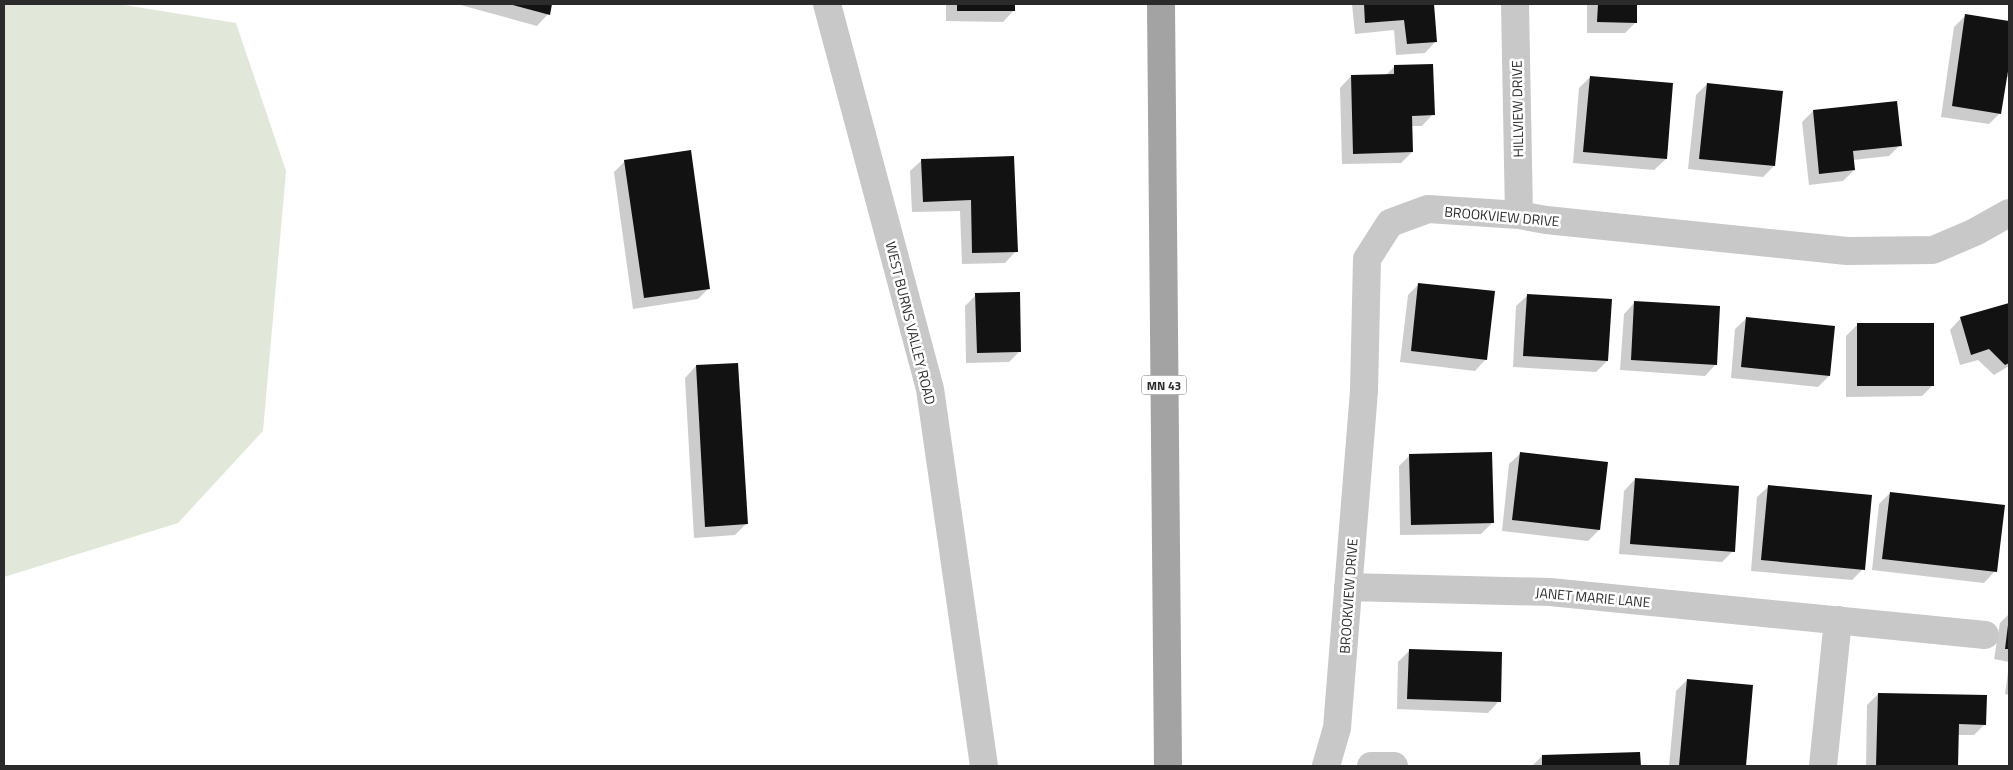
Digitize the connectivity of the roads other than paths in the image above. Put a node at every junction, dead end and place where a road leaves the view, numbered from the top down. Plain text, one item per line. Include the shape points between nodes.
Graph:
1 (826, 4) edge
2 (1161, 4) edge
3 (1515, 4) edge
4 (2009, 212) edge
5 (1518, 215) junction
6 (1348, 587) junction
7 (1838, 620) junction
8 (1985, 635) dead end
9 (984, 766) edge
10 (1168, 766) edge
11 (1326, 766) edge
12 (1371, 766) edge
13 (1394, 766) edge
14 (1823, 766) edge

1 - 9 street, WEST BURNS VALLEY ROAD via 930,389
2 - 10 main road, MN 43
3 - 5 street, HILLVIEW DRIVE
4 - 5 street, BROOKVIEW DRIVE via 1975,232 1933,250 1847,251
5 - 6 street, BROOKVIEW DRIVE via 1428,209 1390,223 1367,259 1364,392
6 - 7 street, JANET MARIE LANE via 1550,592
6 - 11 street, BROOKVIEW DRIVE via 1337,728
7 - 8 street, JANET MARIE LANE
7 - 14 street
12 - 13 street

